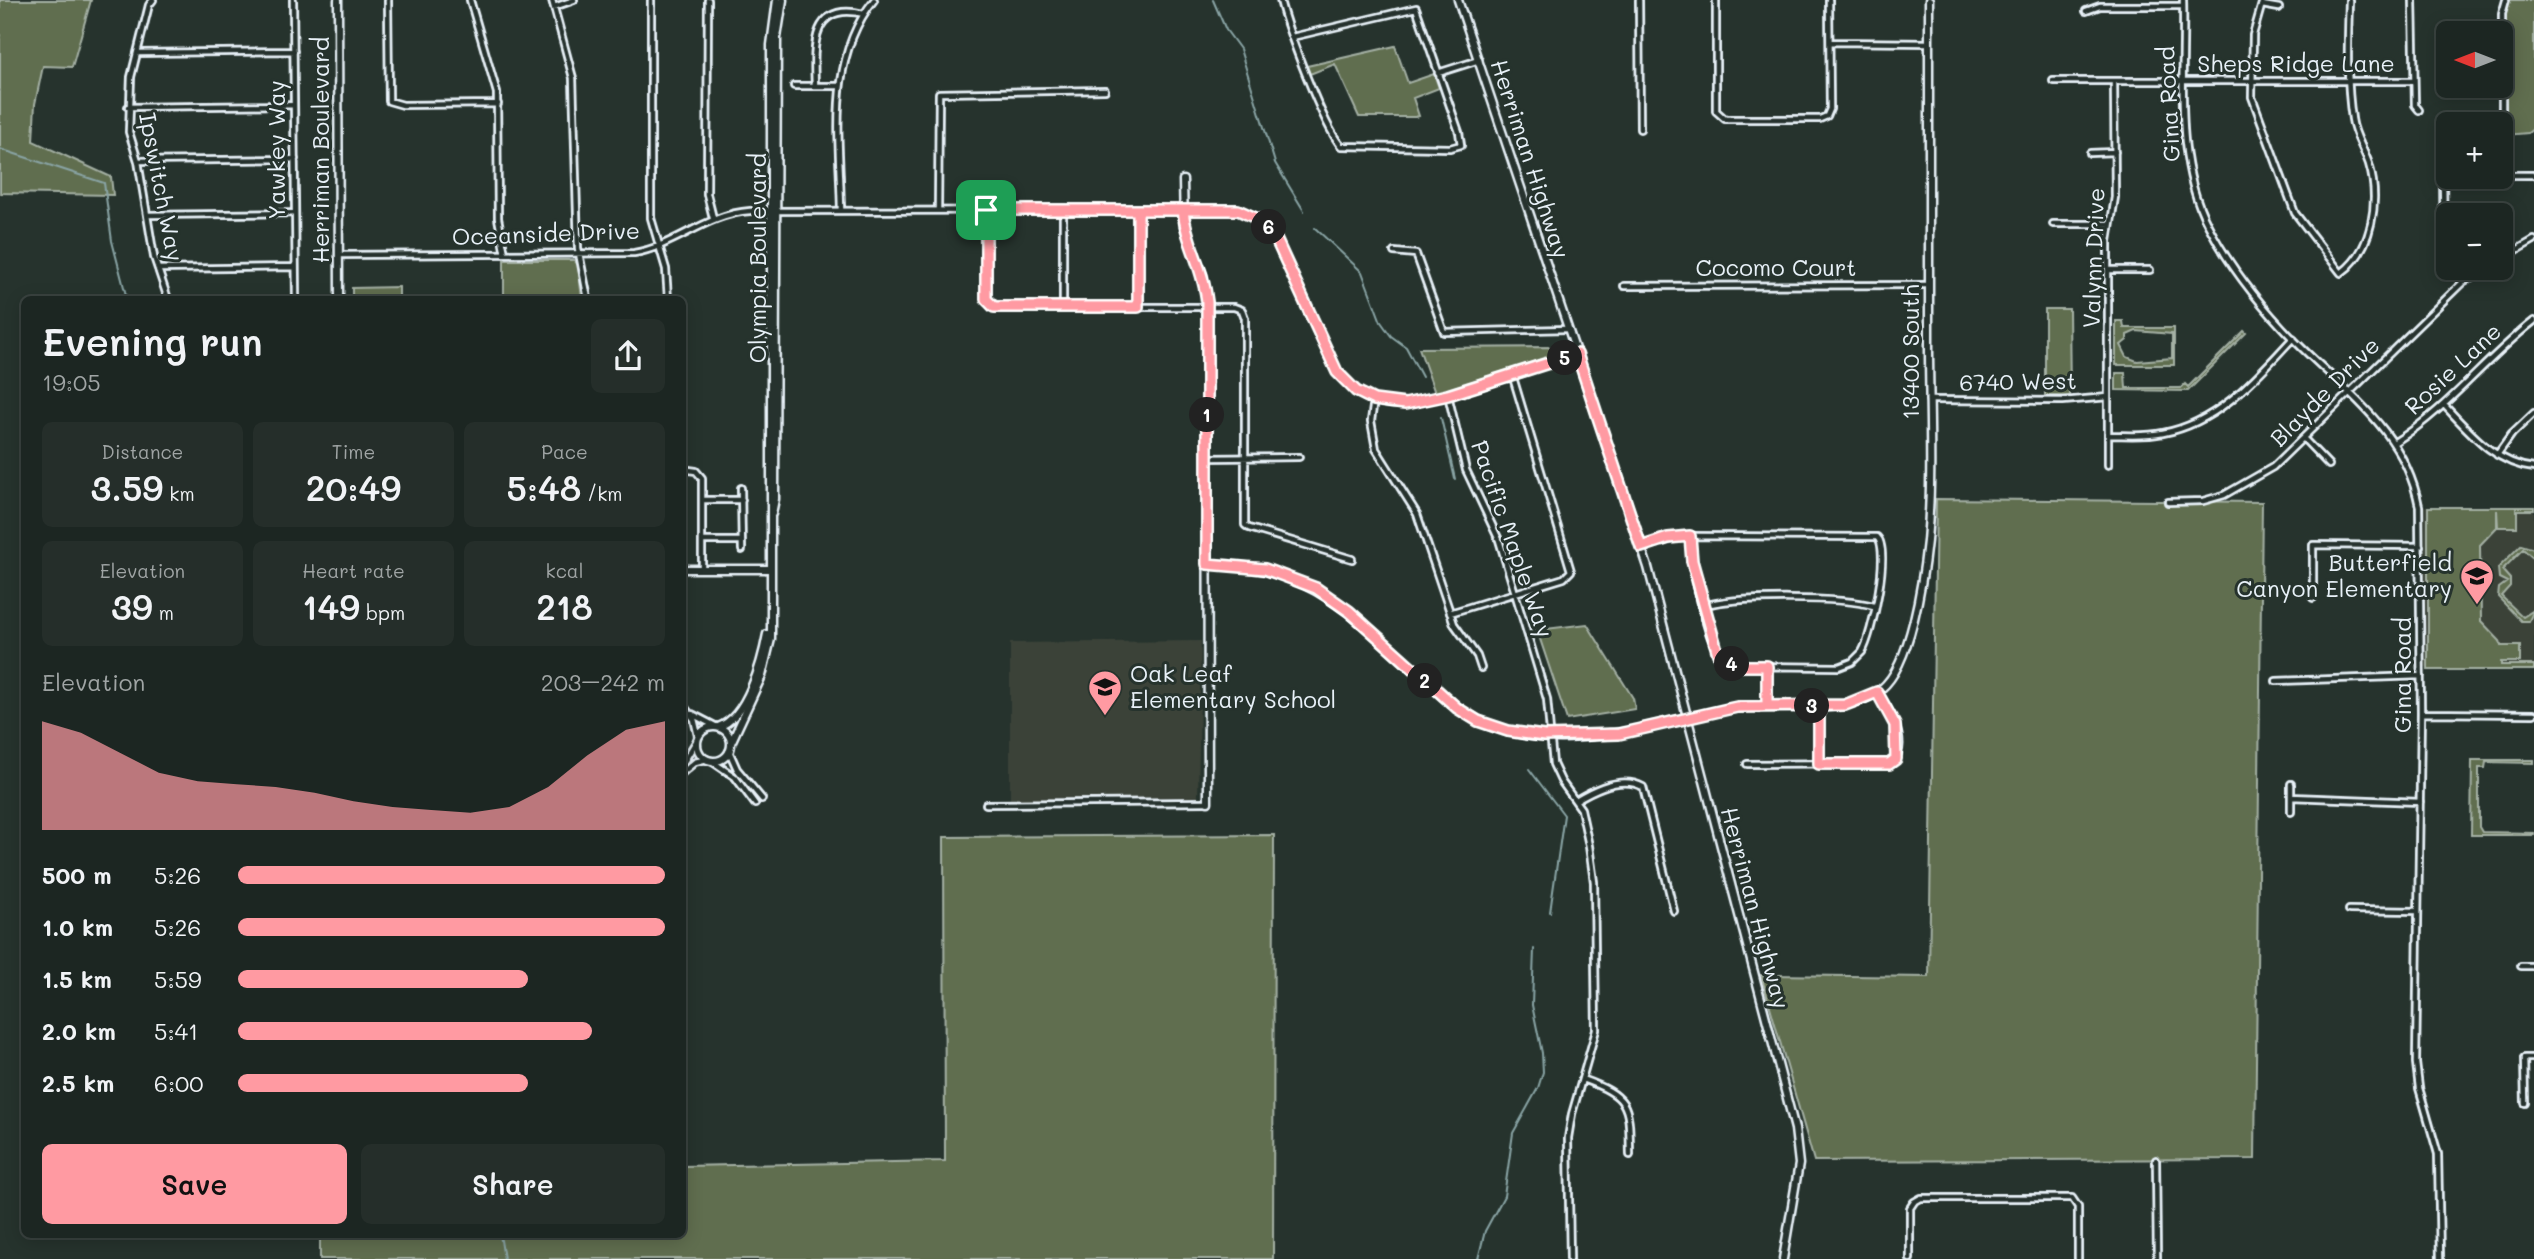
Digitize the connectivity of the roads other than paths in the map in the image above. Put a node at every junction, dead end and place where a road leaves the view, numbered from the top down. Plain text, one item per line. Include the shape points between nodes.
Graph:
1 (153, 0) edge
2 (293, 0) edge
3 (338, 0) edge
4 (387, 0) edge
5 (470, 0) edge
6 (552, 0) edge
7 (574, 0) edge
8 (651, 0) edge
9 (708, 0) edge
10 (777, 0) edge
11 (783, 0) edge
12 (874, 0) edge
13 (1280, 0) edge
14 (1458, 0) edge
15 (1639, 0) edge
16 (1716, 0) edge
17 (1829, 0) edge
18 (1929, 0) edge
19 (2348, 0) edge
20 (2413, 0) edge
21 (2506, 0) edge
22 (2262, 2) edge
23 (2183, 3) edge
24 (852, 5) dead end
25 (554, 7) junction
26 (2279, 8) dead end
27 (2086, 11) dead end
28 (822, 12) dead end
29 (864, 14) junction
30 (1292, 37) junction
31 (1831, 42) junction
32 (1929, 43) junction
33 (294, 51) junction
34 (138, 52) junction
35 (1479, 60) junction
36 (1438, 73) junction
37 (2053, 81) dead end
38 (2348, 81) junction
39 (2413, 81) junction
40 (2114, 82) junction
41 (2184, 82) junction
42 (2252, 82) junction
43 (794, 86) dead end
44 (815, 86) junction
45 (840, 86) junction
46 (1105, 90) dead end
47 (498, 104) junction
48 (294, 105) junction
49 (128, 107) junction
50 (2419, 110) dead end
51 (2502, 112) edge
52 (1640, 129) dead end
53 (2115, 152) junction
54 (2090, 153) dead end
55 (295, 159) junction
56 (138, 161) junction
57 (2513, 175) edge
58 (2534, 175) edge
59 (1183, 180) dead end
60 (938, 210) junction
61 (986, 210) junction
62 (1062, 210) junction
63 (1138, 210) junction
64 (1183, 210) junction
65 (773, 211) junction
66 (841, 211) junction
67 (295, 213) junction
68 (148, 215) junction
69 (713, 218) junction
70 (2053, 224) dead end
71 (2110, 224) junction
72 (2534, 240) edge
73 (658, 246) junction
74 (1394, 251) dead end
75 (2513, 252) edge
76 (505, 254) junction
77 (579, 254) junction
78 (339, 255) junction
79 (295, 267) junction
80 (158, 269) junction
81 (2108, 270) junction
82 (2150, 270) dead end
83 (2466, 280) edge
84 (2463, 282) joint
85 (1929, 285) junction
86 (1624, 286) dead end
87 (167, 296) edge
88 (296, 296) edge
89 (339, 296) edge
90 (587, 296) edge
91 (668, 296) edge
92 (1063, 307) junction
93 (1138, 307) junction
94 (1207, 307) junction
95 (2534, 321) edge
96 (1568, 330) junction
97 (2293, 338) junction
98 (1577, 354) junction
99 (1512, 374) junction
100 (2349, 394) junction
101 (1448, 395) junction
102 (2108, 397) junction
103 (1374, 400) junction
104 (1929, 400) junction
105 (2444, 405) junction
106 (2534, 414) edge
107 (2108, 435) junction
108 (2304, 439) junction
109 (2395, 442) junction
110 (2497, 455) junction
111 (1299, 457) dead end
112 (1207, 458) junction
113 (1245, 458) junction
114 (2108, 465) dead end
115 (2329, 465) dead end
116 (2534, 468) edge
117 (686, 469) edge
118 (741, 488) dead end
119 (702, 500) junction
120 (742, 500) junction
121 (2168, 502) dead end
122 (1690, 536) junction
123 (702, 541) junction
124 (742, 541) junction
125 (2420, 546) junction
126 (1641, 547) junction
127 (742, 550) dead end
128 (1352, 559) dead end
129 (1207, 564) junction
130 (686, 569) edge
131 (702, 569) junction
132 (771, 569) junction
133 (1515, 593) junction
134 (2314, 598) dead end
135 (1704, 606) junction
136 (1874, 606) junction
137 (771, 611) junction
138 (1450, 613) junction
139 (1767, 666) junction
140 (1481, 668) dead end
141 (2421, 676) junction
142 (2276, 681) dead end
143 (1877, 692) junction
144 (1767, 706) junction
145 (1819, 706) junction
146 (686, 708) edge
147 (2421, 713) junction
148 (691, 714) junction
149 (2534, 714) edge
150 (1686, 719) junction
151 (718, 727) junction
152 (1551, 736) junction
153 (698, 738) junction
154 (730, 747) junction
155 (686, 758) edge
156 (709, 760) junction
157 (1747, 764) dead end
158 (1819, 764) junction
159 (686, 770) edge
160 (2291, 784) dead end
161 (2291, 797) junction
162 (762, 799) dead end
163 (1576, 800) junction
164 (1208, 802) joint
165 (2420, 802) junction
166 (755, 804) dead end
167 (986, 804) dead end
168 (2291, 812) dead end
169 (2348, 910) dead end
170 (1674, 911) dead end
171 (2418, 911) junction
172 (2521, 966) dead end
173 (2534, 966) edge
174 (2534, 1058) edge
175 (1582, 1079) junction
176 (2525, 1103) dead end
177 (1630, 1155) dead end
178 (2156, 1160) dead end
179 (1570, 1259) edge
180 (1783, 1259) edge
181 (1910, 1259) edge
182 (2078, 1259) edge
183 (2157, 1259) edge
184 (2440, 1259) edge

1 - 34 street, Ipswitch Way
2 - 33 street, Yawkey Way
3 - 78 street, Herriman Boulevard
4 - 47 street via 389,101 402,105
5 - 47 street
6 - 25 street
7 - 25 street
8 - 73 street via 651,218
9 - 69 street via 707,194
10 - 65 street, Olympia Boulevard via 771,45
11 - 65 street, Olympia Boulevard via 776,38
12 - 29 street
13 - 30 street
14 - 35 street, Herriman Highway
15 - 52 street
16 - 31 street via 1718,116 1827,116
17 - 31 street
18 - 32 street, 13400 South
19 - 38 street
20 - 39 street
21 - 51 street
22 - 26 street
22 - 42 street via 2253,35
23 - 27 street via 2100,6
23 - 41 street, Gina Road
24 - 29 street
25 - 77 street via 576,109
28 - 44 street via 815,41
29 - 45 street via 847,47
30 - 36 street via 1416,9
30 - 36 street via 1341,146 1461,145
31 - 32 street
32 - 85 street, 13400 South
33 - 34 street
33 - 48 street, Yawkey Way
34 - 49 street, Ipswitch Way
35 - 36 street
35 - 96 street, Herriman Highway
37 - 40 street, Sheps Ridge Lane
38 - 39 street, Sheps Ridge Lane
38 - 42 street, Sheps Ridge Lane
38 - 42 street via 2352,119 2370,166 2373,200 2366,243 2351,266 2341,272 2295,213 2252,97
39 - 50 street
40 - 41 street, Sheps Ridge Lane
40 - 53 street, Valynn Drive
41 - 42 street, Sheps Ridge Lane
41 - 97 street, Gina Road via 2188,166 2207,225 2247,284
43 - 44 street
44 - 45 street
45 - 66 street
46 - 60 street via 939,93
47 - 76 street via 498,218
48 - 49 street
48 - 55 street, Yawkey Way
49 - 56 street, Ipswitch Way via 129,132
53 - 54 street
53 - 71 street, Valynn Drive
55 - 56 street
55 - 67 street, Yawkey Way
56 - 68 street, Ipswitch Way
57 - 58 street
59 - 64 street
60 - 61 street, Oceanside Drive
60 - 66 street, Oceanside Drive
61 - 62 street, Oceanside Drive
61 - 92 street via 988,304
62 - 63 street, Oceanside Drive
62 - 92 street
63 - 64 street, Oceanside Drive
63 - 93 street
64 - 94 street via 1188,242 1203,275
64 - 103 street, Oceanside Drive via 1243,211 1267,225 1337,372 1356,391
65 - 66 street, Oceanside Drive
65 - 69 street, Oceanside Drive via 734,212
65 - 132 street, Olympia Boulevard via 775,499
67 - 68 street
67 - 79 street, Yawkey Way
68 - 80 street, Ipswitch Way
69 - 73 street, Oceanside Drive
70 - 71 street
71 - 81 street, Valynn Drive
72 - 75 street
73 - 77 street, Oceanside Drive via 634,253
73 - 91 street
74 - 96 street via 1416,254 1444,332
76 - 77 street, Oceanside Drive
76 - 78 street, Oceanside Drive
77 - 90 street
78 - 89 street, Herriman Boulevard
79 - 80 street
79 - 88 street, Yawkey Way
80 - 87 street, Ipswitch Way
81 - 82 street
81 - 102 street, Valynn Drive
83 - 84 street, Blayde Drive
84 - 100 street, Blayde Drive
85 - 86 street, Cocomo Court
85 - 104 street, 13400 South
92 - 93 street
93 - 94 street
94 - 112 street
94 - 113 street via 1237,308 1245,315
95 - 105 street, Rosie Lane
96 - 98 street, Herriman Highway
97 - 100 street, Gina Road
97 - 107 street via 2225,407 2197,424 2161,434
98 - 99 street
98 - 126 street, Herriman Highway
99 - 101 street
99 - 133 street via 1572,566 1571,573
100 - 108 street, Blayde Drive
100 - 109 street, Gina Road
101 - 103 street via 1405,404
101 - 133 street, Pacific Maple Way via 1466,470 1499,540
102 - 104 street, 6740 West
102 - 107 street, Valynn Drive
103 - 138 street via 1374,443 1417,514
104 - 143 street, 13400 South via 1924,559 1902,661
105 - 109 street, Rosie Lane
105 - 110 street
106 - 110 street
107 - 114 street, Valynn Drive
108 - 115 street
108 - 121 street, Blayde Drive via 2273,467 2224,495
109 - 125 street, Gina Road via 2415,483
110 - 116 street
111 - 113 street
112 - 113 street
112 - 129 street
113 - 128 street via 1246,527
117 - 119 street via 701,476
118 - 120 street
119 - 120 street
119 - 123 street
120 - 124 street
122 - 126 street
122 - 135 street
122 - 136 street via 1879,539 1883,562
123 - 124 street
123 - 131 street
124 - 127 street
125 - 134 street via 2313,545
125 - 141 street, Gina Road
126 - 150 street, Herriman Highway
129 - 152 street via 1265,569 1307,584 1342,605 1464,712 1508,731
129 - 164 street
130 - 131 street
131 - 132 street
132 - 137 street, Olympia Boulevard
133 - 138 street
133 - 152 street, Pacific Maple Way via 1547,699
135 - 136 street via 1727,601
135 - 139 street via 1722,658 1739,666
136 - 139 street via 1865,648 1852,662 1839,667
137 - 151 street, Olympia Boulevard via 752,686 733,719
137 - 154 street, Olympia Boulevard via 765,667
138 - 140 street
139 - 144 street
141 - 142 street
141 - 147 street, Gina Road
143 - 145 street via 1850,704
143 - 158 street via 1895,725 1898,752 1894,761
144 - 145 street
144 - 150 street via 1730,708
145 - 158 street
146 - 148 street
147 - 149 street
147 - 165 street, Gina Road
148 - 151 street
148 - 153 street
150 - 152 street via 1630,733
150 - 180 street, Herriman Highway via 1798,1141 1800,1164
151 - 153 street via 706,728
151 - 154 street via 727,733
152 - 163 street, Pacific Maple Way via 1554,769
153 - 155 street
153 - 156 street via 699,751
154 - 156 street via 722,759
154 - 162 street via 737,769
156 - 159 street via 695,762
156 - 166 street via 735,778
157 - 158 street
160 - 161 street
161 - 165 street
161 - 168 street
163 - 170 street via 1608,785 1643,787
163 - 175 street, Pacific Maple Way via 1585,819 1594,882 1597,1012
164 - 167 street
165 - 171 street, Gina Road
169 - 171 street
171 - 184 street, Gina Road via 2416,1063 2438,1154
172 - 173 street
174 - 176 street via 2524,1058
175 - 177 street via 1608,1088 1623,1100 1629,1113
175 - 179 street, Pacific Maple Way via 1568,1138
178 - 183 street
181 - 182 street via 1910,1211 1921,1198 2074,1200 2078,1207

